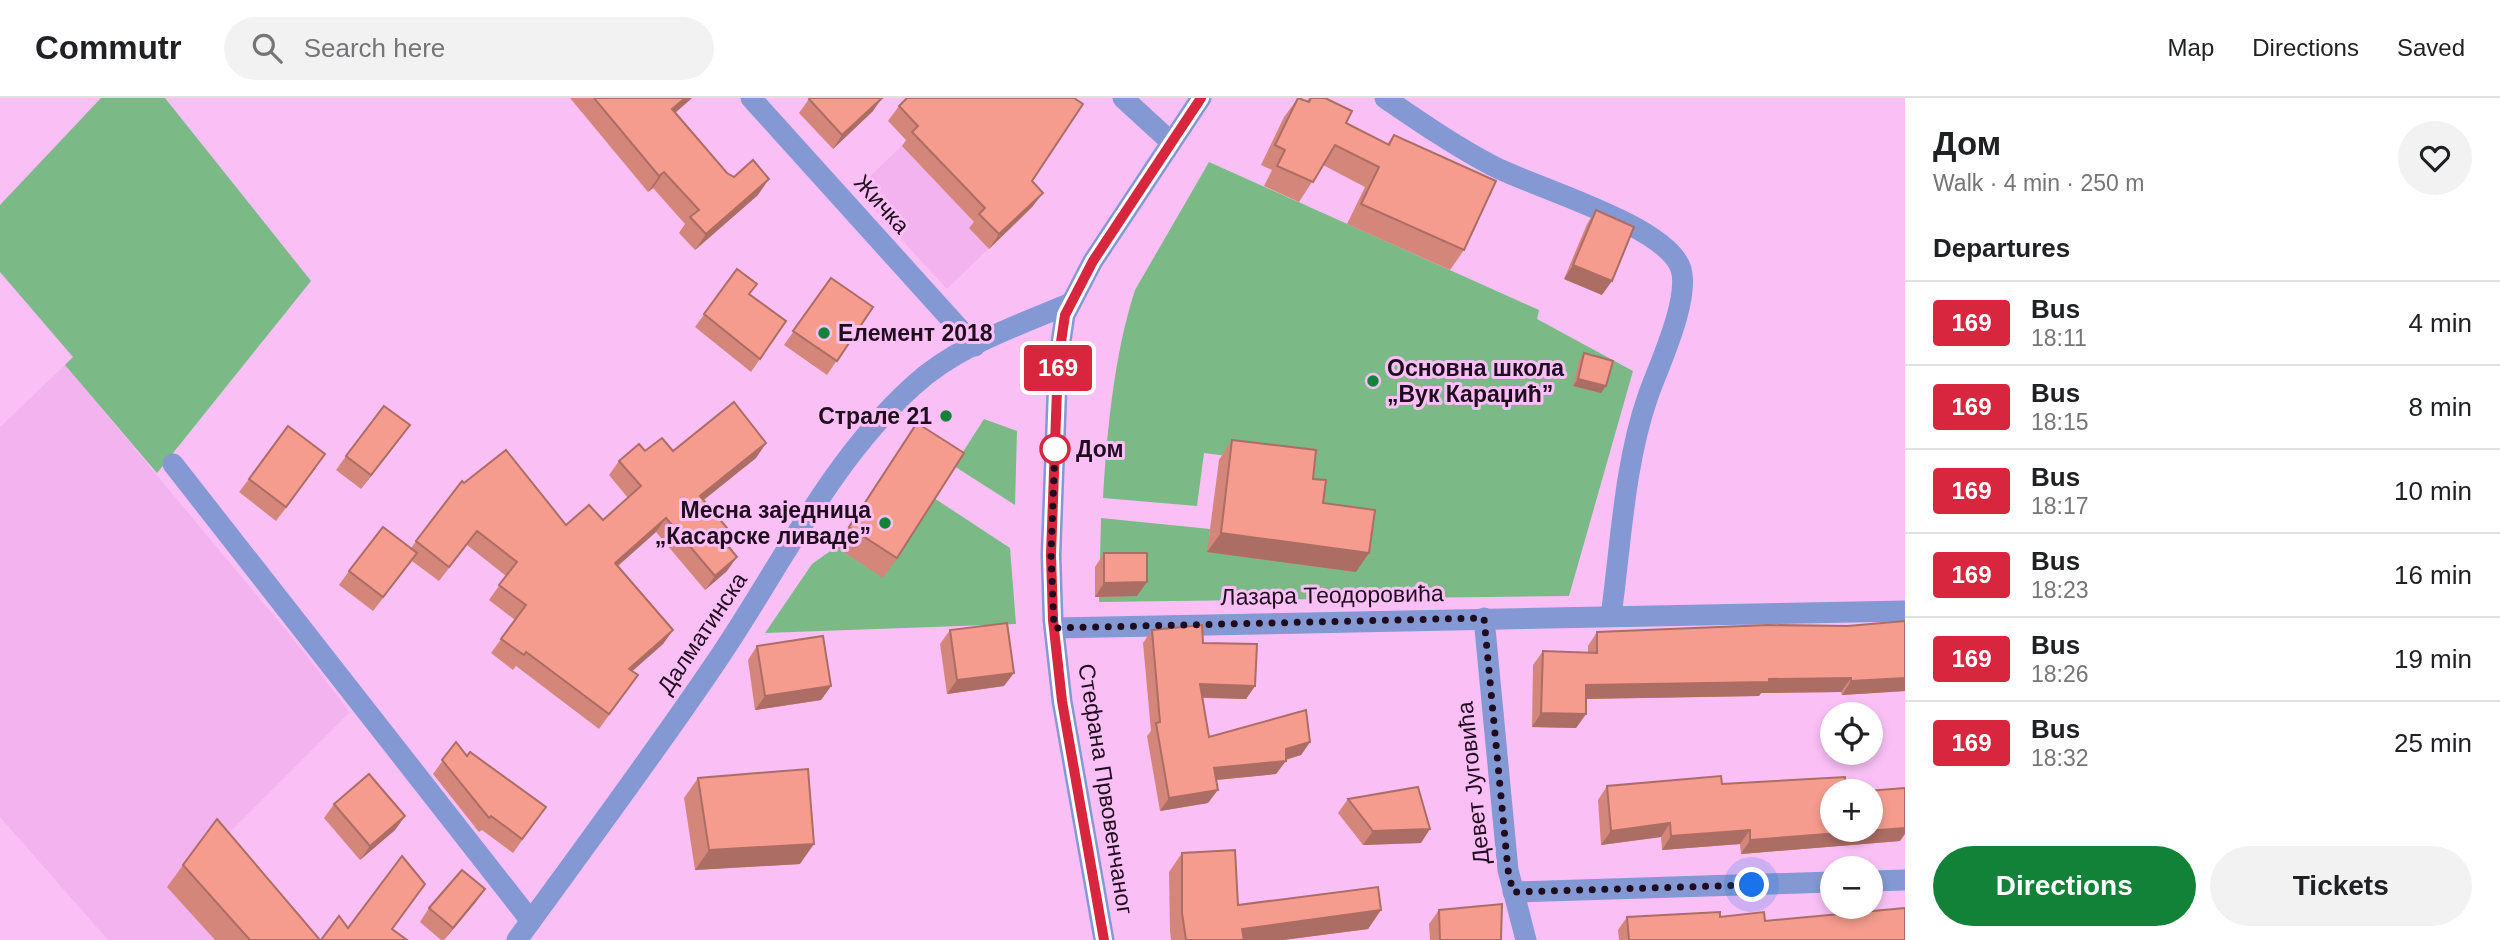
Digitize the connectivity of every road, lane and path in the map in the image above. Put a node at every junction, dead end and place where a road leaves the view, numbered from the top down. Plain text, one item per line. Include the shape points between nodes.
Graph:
1 (751, 98) edge
2 (1123, 98) edge
3 (1201, 98) edge
4 (1385, 98) edge
5 (1171, 142) junction
6 (1071, 303) junction
7 (975, 346) junction
8 (173, 464) dead end
9 (1905, 611) edge
10 (1611, 616) junction
11 (1484, 618) junction
12 (1054, 628) junction
13 (1905, 880) edge
14 (1883, 881) edge
15 (1820, 882) edge
16 (1513, 892) junction
17 (531, 921) junction
18 (517, 940) edge
19 (1104, 940) edge
20 (1526, 940) edge

1 - 7 street, Жичка
2 - 5 street
3 - 5 street, Стефана Првовенчаног
4 - 10 street via 1495,167 1641,231 1672,255 1681,269 1682,290 1645,405 1632,465
5 - 6 street, Стефана Првовенчаног
6 - 7 street, Далматинска
6 - 12 street, Стефана Првовенчаног via 1058,362 1051,555
7 - 17 street, Далматинска via 944,361 912,386 862,440 715,664
8 - 17 street
9 - 10 street, Лазара Теодоровића
10 - 11 street, Лазара Теодоровића
11 - 12 street, Лазара Теодоровића
11 - 16 street, Девет Југовића
12 - 19 street, Стефана Првовенчаног via 1062,701
13 - 14 street
15 - 16 street
16 - 20 street, Девет Југовића
17 - 18 street, Далматинска

